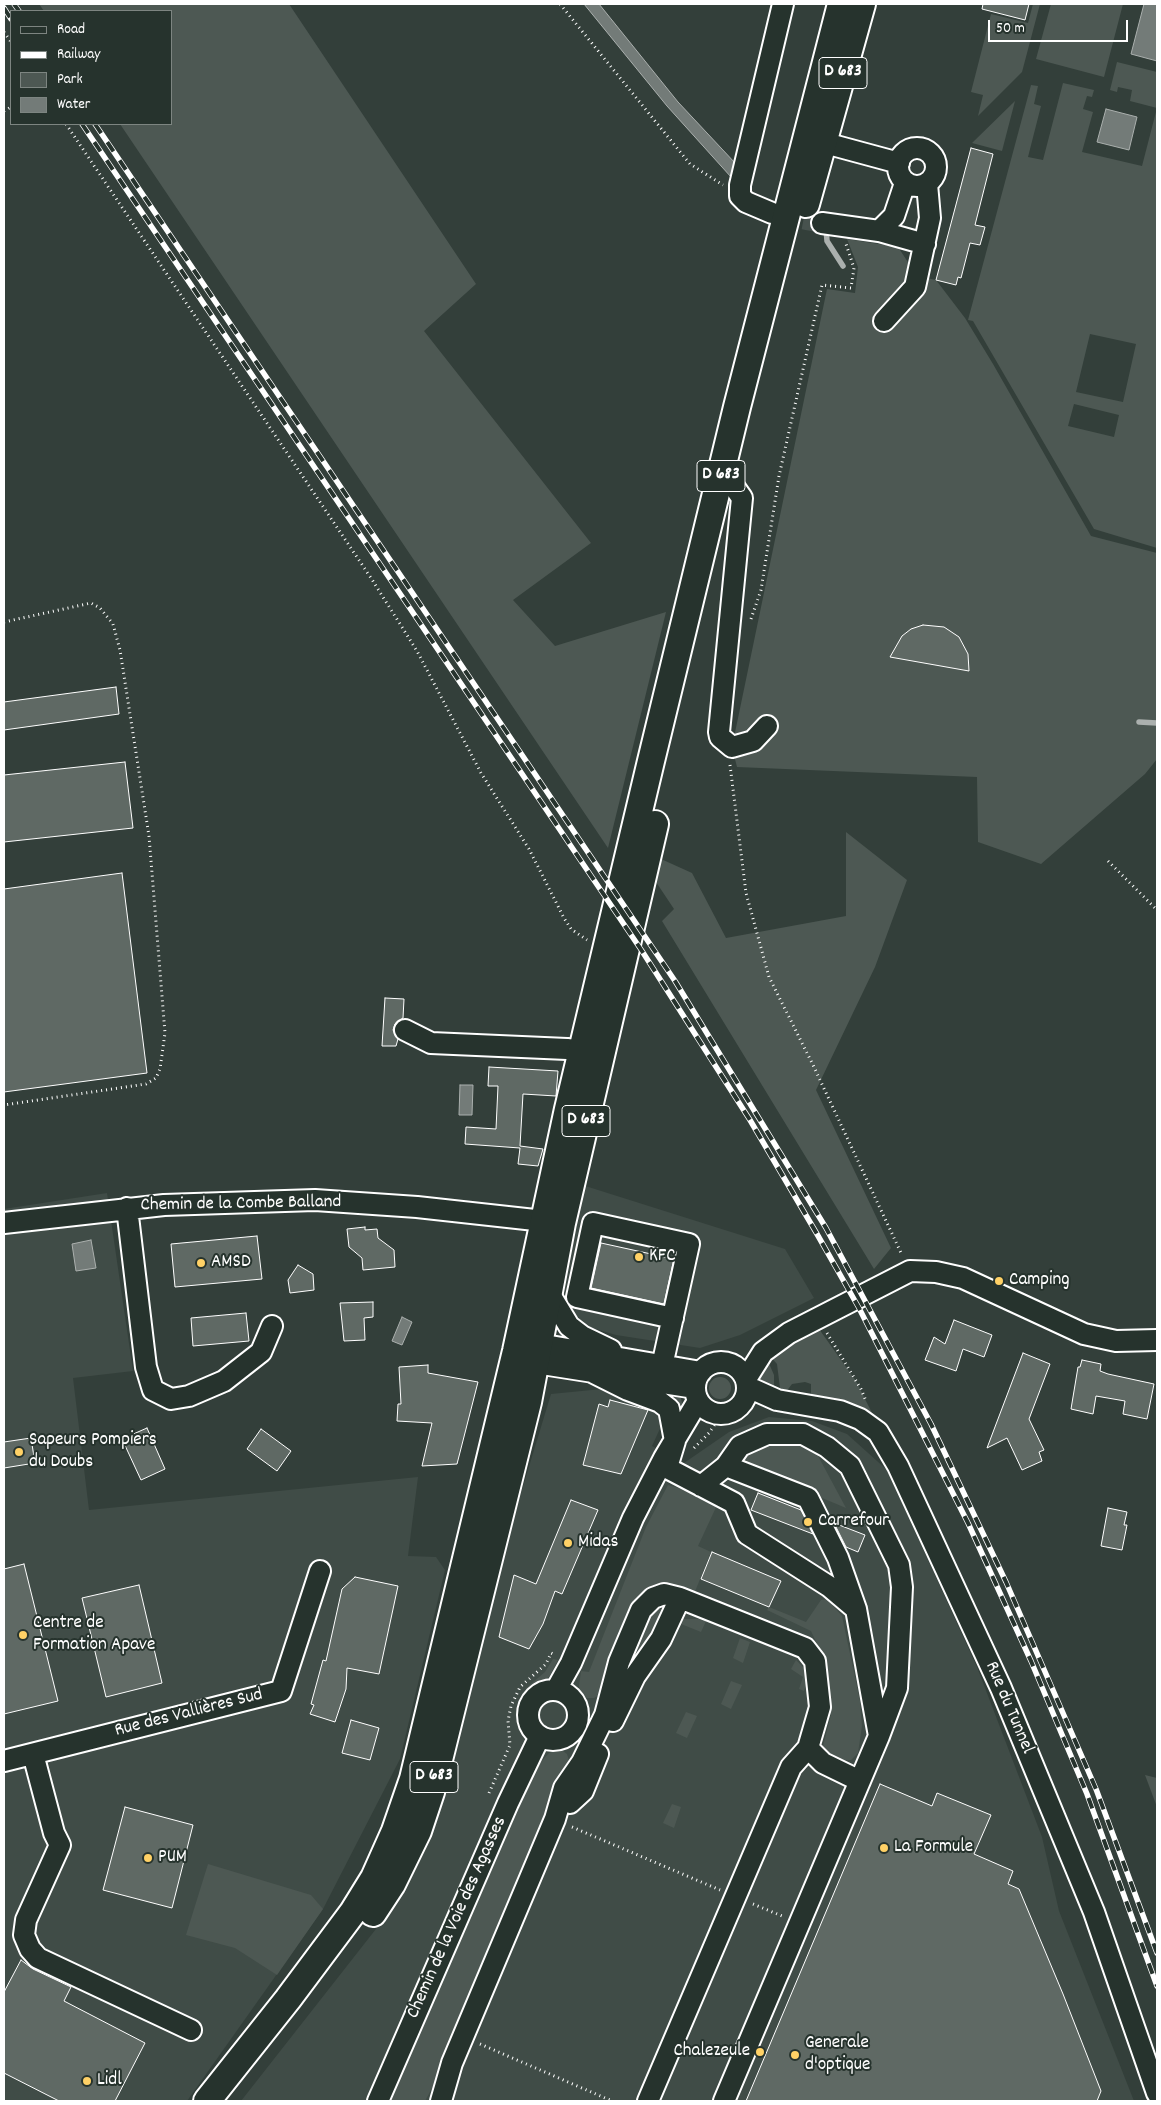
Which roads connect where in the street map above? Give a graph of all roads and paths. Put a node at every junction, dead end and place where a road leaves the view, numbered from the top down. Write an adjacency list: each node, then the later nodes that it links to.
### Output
1 (560, 4): 11 (path)
2 (783, 4): 11 (street)
3 (841, 4): 5 (main road, D 683)
4 (862, 4): 7 (main road, D 683)
5 (835, 29): 7 (main road); 24 (main road, D 683)
6 (67, 125): 24 (path)
7 (824, 143): 8 (street); 17 (main road, D 683)
8 (898, 163): 9 (street); 10 (street)
9 (905, 183): 10 (street); 14 (street)
10 (927, 184): 15 (street)
11 (740, 196): 12 (street)
12 (772, 213)
13 (830, 224): 14 (street); 19 (path)
14 (879, 231): 15 (street)
15 (925, 244): 16 (street)
16 (884, 321)
17 (735, 488): 21 (street); 32 (main road, D 683)
18 (4, 622): 27 (path)
19 (748, 625)
20 (767, 726): 21 (street)
21 (729, 746): 31 (path)
22 (1108, 860): 23 (path)
23 (1157, 910)
24 (607, 946): 26 (main road, D 683)
25 (406, 1030): 26 (street)
26 (582, 1051): 29 (main road, D 683)
27 (4, 1104)
28 (127, 1208): 29 (street, Chemin de la Combe Balland); 30 (street, Chemin de la Combe Balland); 35 (street)
29 (544, 1221): 37 (main road, D 683)
30 (4, 1222)
31 (910, 1271): 34 (street); 36 (street)
32 (549, 1293): 37 (main road, D 683); 38 (street)
33 (673, 1318): 33 (street); 39 (street)
34 (818, 1318): 42 (street); 47 (path)
35 (272, 1326)
36 (1157, 1340)
37 (530, 1353): 38 (street); 40 (street); 45 (main road, D 683); 76 (main road, D 683)
38 (628, 1360): 39 (street)
39 (662, 1366): 43 (street)
40 (565, 1367): 41 (street); 45 (street)
41 (588, 1370): 43 (street); 49 (street)
42 (742, 1377): 43 (street); 44 (street, Rue du Tunnel); 46 (street)
43 (698, 1387): 46 (street); 49 (street)
44 (777, 1400): 46 (street, Rue du Tunnel); 47 (street, Rue du Tunnel)
45 (528, 1402): 77 (main road, D 683)
46 (724, 1412): 48 (path); 49 (street)
47 (878, 1432): 75 (street, Rue du Tunnel)
48 (710, 1433)
49 (676, 1441): 51 (street); 56 (street)
50 (726, 1466): 51 (street); 54 (street); 61 (street)
51 (701, 1486): 54 (street)
52 (320, 1571): 63 (street, Rue des Vallières Sud)
53 (680, 1598): 57 (street); 62 (street); 68 (street)
54 (856, 1609): 61 (street)
55 (560, 1658): 67 (path)
56 (556, 1690): 58 (street); 60 (street)
57 (612, 1690): 58 (street); 65 (street)
58 (577, 1709): 59 (street)
59 (568, 1735): 60 (street); 65 (street)
60 (540, 1736): 78 (street, Chemin de la Voie des Agasses)
61 (879, 1736): 66 (street)
62 (808, 1748): 66 (street); 82 (street)
63 (33, 1754): 64 (street, Rue des Vallières Sud); 73 (street)
64 (4, 1761)
65 (582, 1762): 69 (street)
66 (860, 1781): 83 (street)
67 (488, 1797)
68 (570, 1804)
69 (560, 1821): 70 (path); 74 (street)
70 (724, 1892)
71 (750, 1903): 72 (path)
72 (785, 1918)
73 (191, 2030)
74 (463, 2037): 79 (street); 81 (path)
75 (1157, 2093)
76 (207, 2101)
77 (230, 2101)
78 (378, 2101)
79 (441, 2101): 80 (street)
80 (458, 2101)
81 (612, 2101)
82 (648, 2101)
83 (724, 2101)

